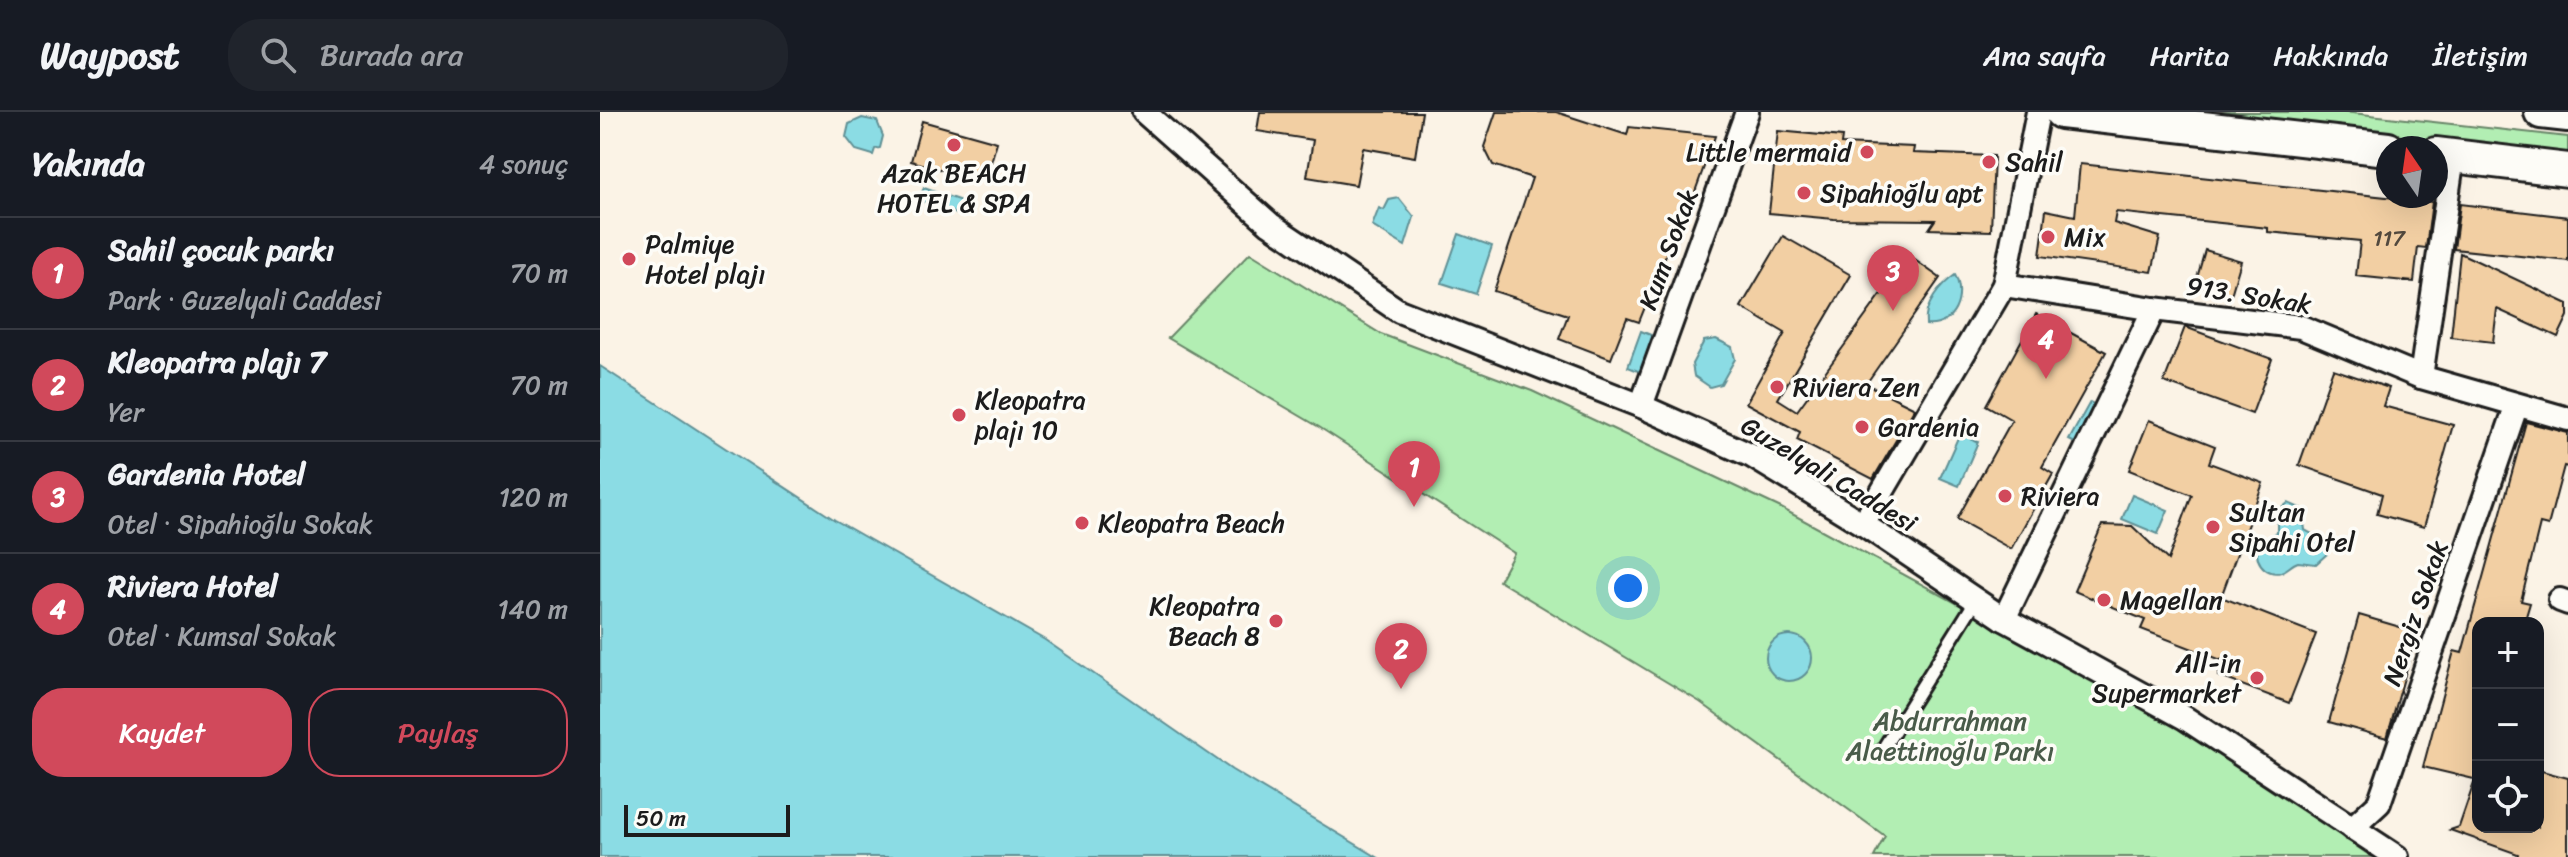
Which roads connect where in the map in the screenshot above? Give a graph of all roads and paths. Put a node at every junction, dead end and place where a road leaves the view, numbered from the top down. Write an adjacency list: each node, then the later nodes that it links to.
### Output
1 (1144, 112): 14 (street, Guzelyali Caddesi)
2 (1747, 112): 14 (street, Kum Sokak)
3 (2038, 112): 11 (street)
4 (2061, 112): 7 (street)
5 (2544, 112): 6 (street)
6 (2568, 115)
7 (2376, 148)
8 (2448, 155): 9 (street)
9 (2568, 170)
10 (2439, 208): 13 (street)
11 (2004, 285): 12 (street, 913. Sokak); 17 (street)
12 (2154, 309): 13 (street, 913. Sokak); 19 (street)
13 (2421, 377): 15 (street, 913. Sokak)
14 (1641, 406): 17 (street, Guzelyali Caddesi)
15 (2516, 407): 16 (street, 913. Sokak); 21 (street, Nergiz Sokak)
16 (2568, 419)
17 (1863, 524): 18 (street, Guzelyali Caddesi)
18 (1976, 600): 19 (street, Guzelyali Caddesi); 20 (lane)
19 (2004, 619): 21 (street, Guzelyali Caddesi)
20 (1881, 752)
21 (2352, 828): 22 (street, Guzelyali Caddesi)
22 (2397, 857)

